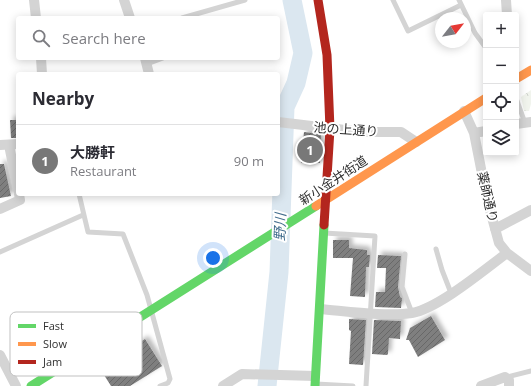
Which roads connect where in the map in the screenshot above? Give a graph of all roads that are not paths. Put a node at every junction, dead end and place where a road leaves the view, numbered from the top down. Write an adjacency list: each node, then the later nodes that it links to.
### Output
1 (34, 0): 9 (street)
2 (124, 0): 10 (street)
3 (245, 0): 11 (lane)
4 (318, 0): 24 (main road)
5 (393, 0): 7 (lane)
6 (506, 0): 8 (street)
7 (460, 3): 12 (lane)
8 (506, 12)
9 (36, 16)
10 (129, 16)
11 (189, 16)
12 (483, 44)
13 (41, 60): 16 (street)
14 (146, 61): 17 (street)
15 (531, 70): 18 (main road)
16 (42, 72)
17 (149, 72)
18 (519, 77)
19 (483, 100): 21 (main road, 新小金井街道)
20 (519, 107): 23 (lane)
21 (464, 111): 26 (street, 薬師通り); 27 (main road, 新小金井街道)
22 (280, 122): 24 (street, 池の上通り)
23 (524, 123)
24 (330, 129): 27 (street, 池の上通り); 32 (main road)
25 (483, 132): 26 (street)
26 (474, 134): 36 (street, 薬師通り)
27 (416, 142): 32 (main road, 新小金井街道)
28 (9, 145): 29 (street)
29 (16, 180)
30 (19, 196): 33 (street)
31 (79, 196): 35 (lane)
32 (326, 201): 37 (main road); 45 (main road, 新小金井街道)
33 (0, 209)
34 (531, 210): 36 (street)
35 (83, 215): 39 (lane); 45 (lane)
36 (495, 229): 40 (street, 薬師通り)
37 (324, 233): 44 (main road); 46 (lane)
38 (436, 250): 43 (lane)
39 (0, 252)
40 (507, 253): 42 (street, 薬師通り); 43 (street)
41 (405, 254): 47 (lane)
42 (531, 271)
43 (451, 293): 47 (street)
44 (320, 308): 46 (street); 55 (main road)
45 (152, 311): 48 (main road, 新小金井街道); 58 (lane)
46 (370, 312): 47 (street); 61 (lane)
47 (412, 313)
48 (142, 317)
49 (1, 358): 51 (street)
50 (531, 371): 54 (lane)
51 (10, 375)
52 (11, 376): 56 (street)
53 (47, 376): 57 (main road, 新小金井街道)
54 (507, 381): 62 (street)
55 (315, 382): 59 (street); 60 (lane)
56 (16, 386)
57 (31, 386)
58 (160, 386)
59 (224, 386)
60 (353, 386)
61 (366, 386)
62 (481, 386)

